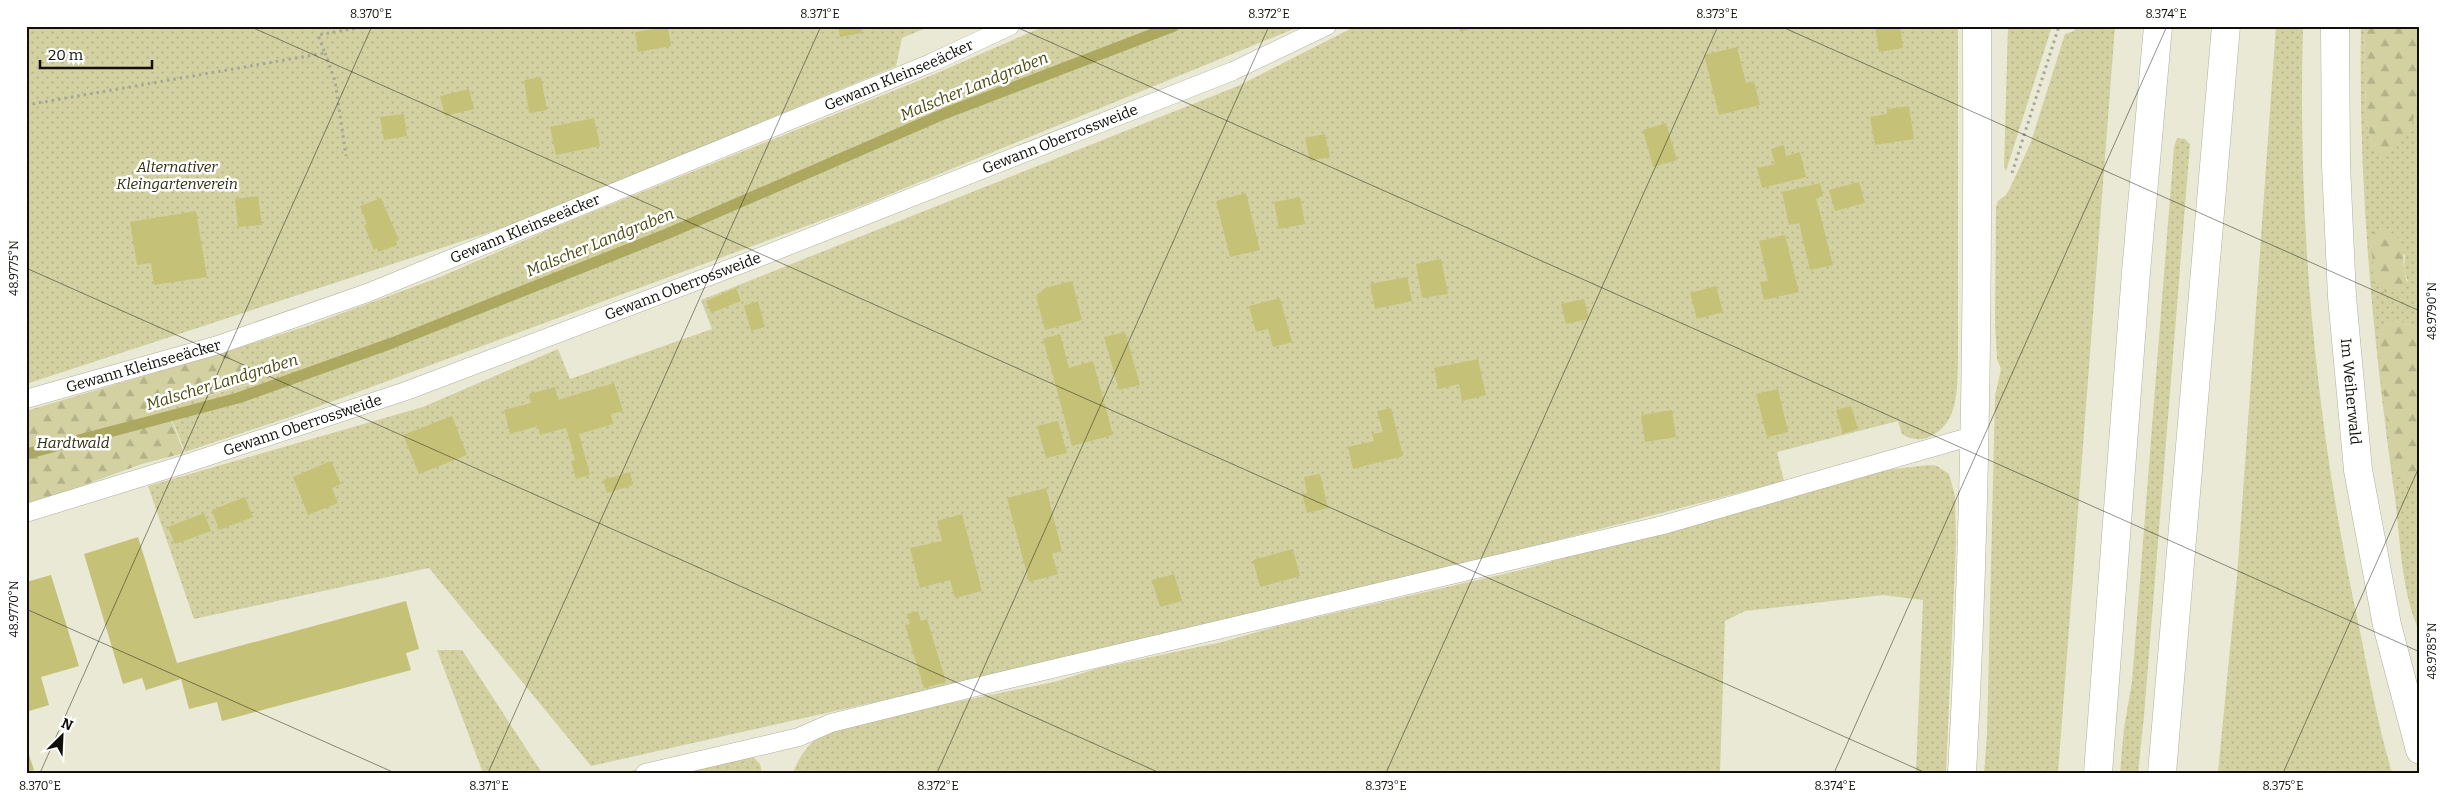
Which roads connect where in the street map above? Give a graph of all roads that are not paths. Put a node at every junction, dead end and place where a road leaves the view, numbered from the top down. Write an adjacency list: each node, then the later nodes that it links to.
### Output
1 (1010, 26): 7 (lane, Gewann Kleinseeäcker)
2 (1327, 26): 9 (lane, Gewann Oberrossweide)
3 (1977, 26): 8 (main road)
4 (2158, 26): 13 (main road)
5 (2226, 26): 14 (main road)
6 (2335, 26): 10 (main road, Im Weiherwald)
7 (26, 399)
8 (1976, 435): 11 (lane); 12 (main road)
9 (26, 513)
10 (2420, 750)
11 (645, 773)
12 (1962, 773)
13 (2098, 773)
14 (2162, 773)

